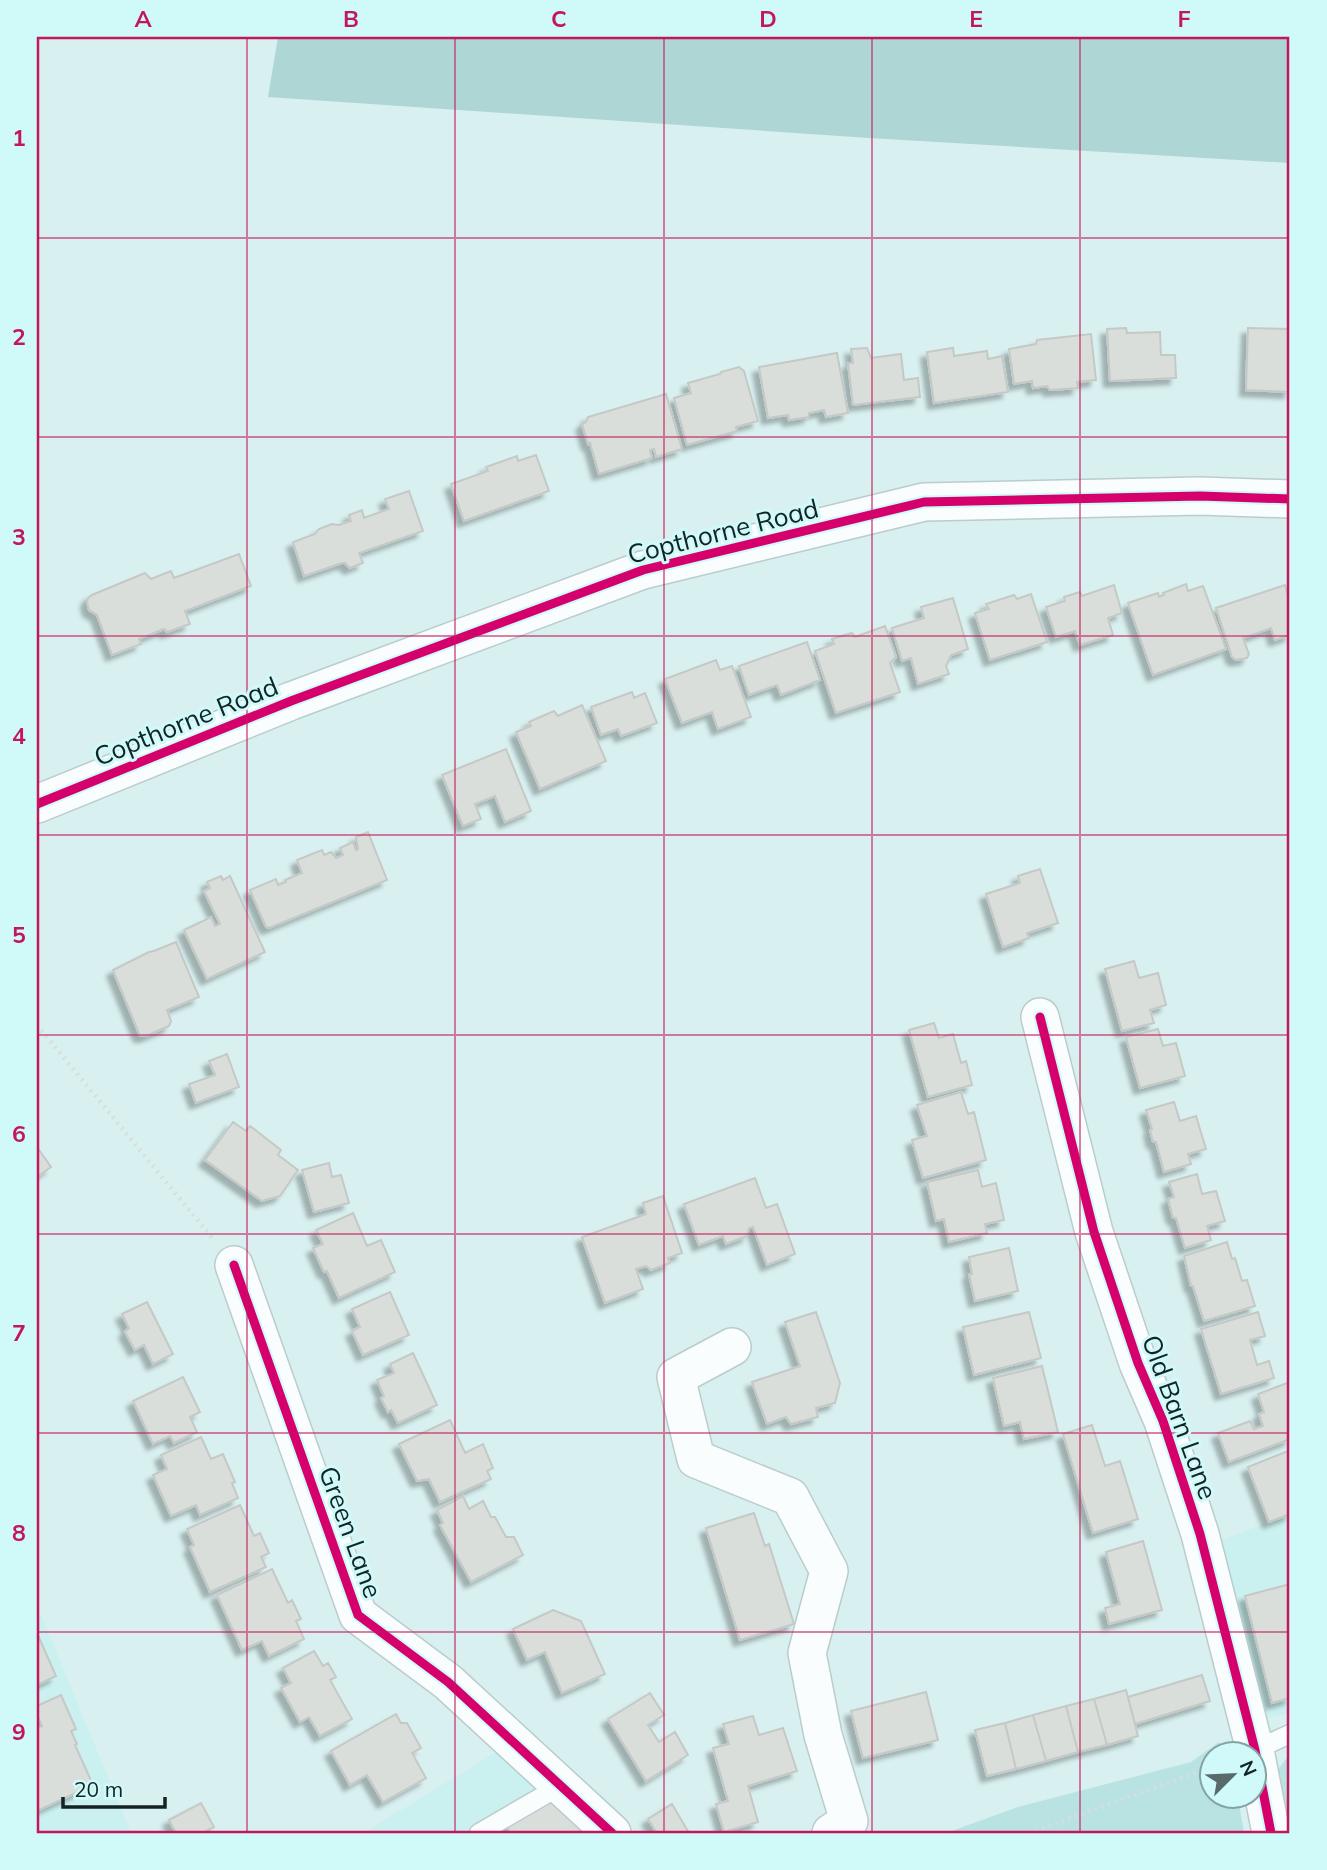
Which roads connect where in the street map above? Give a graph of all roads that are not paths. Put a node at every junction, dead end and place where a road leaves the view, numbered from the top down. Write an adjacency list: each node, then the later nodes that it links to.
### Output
1 (1290, 499): 2 (street, Copthorne Road)
2 (37, 804)
3 (1040, 1017): 7 (street, Old Barn Lane)
4 (234, 1265): 9 (street, Green Lane)
5 (732, 1346): 13 (street)
6 (1290, 1734): 8 (lane)
7 (1252, 1741)
8 (1268, 1745)
9 (562, 1785): 11 (lane); 12 (street, Green Lane)
10 (1266, 1811): 14 (street, Old Barn Lane)
11 (479, 1833)
12 (612, 1833)
13 (831, 1833)
14 (1270, 1833)

